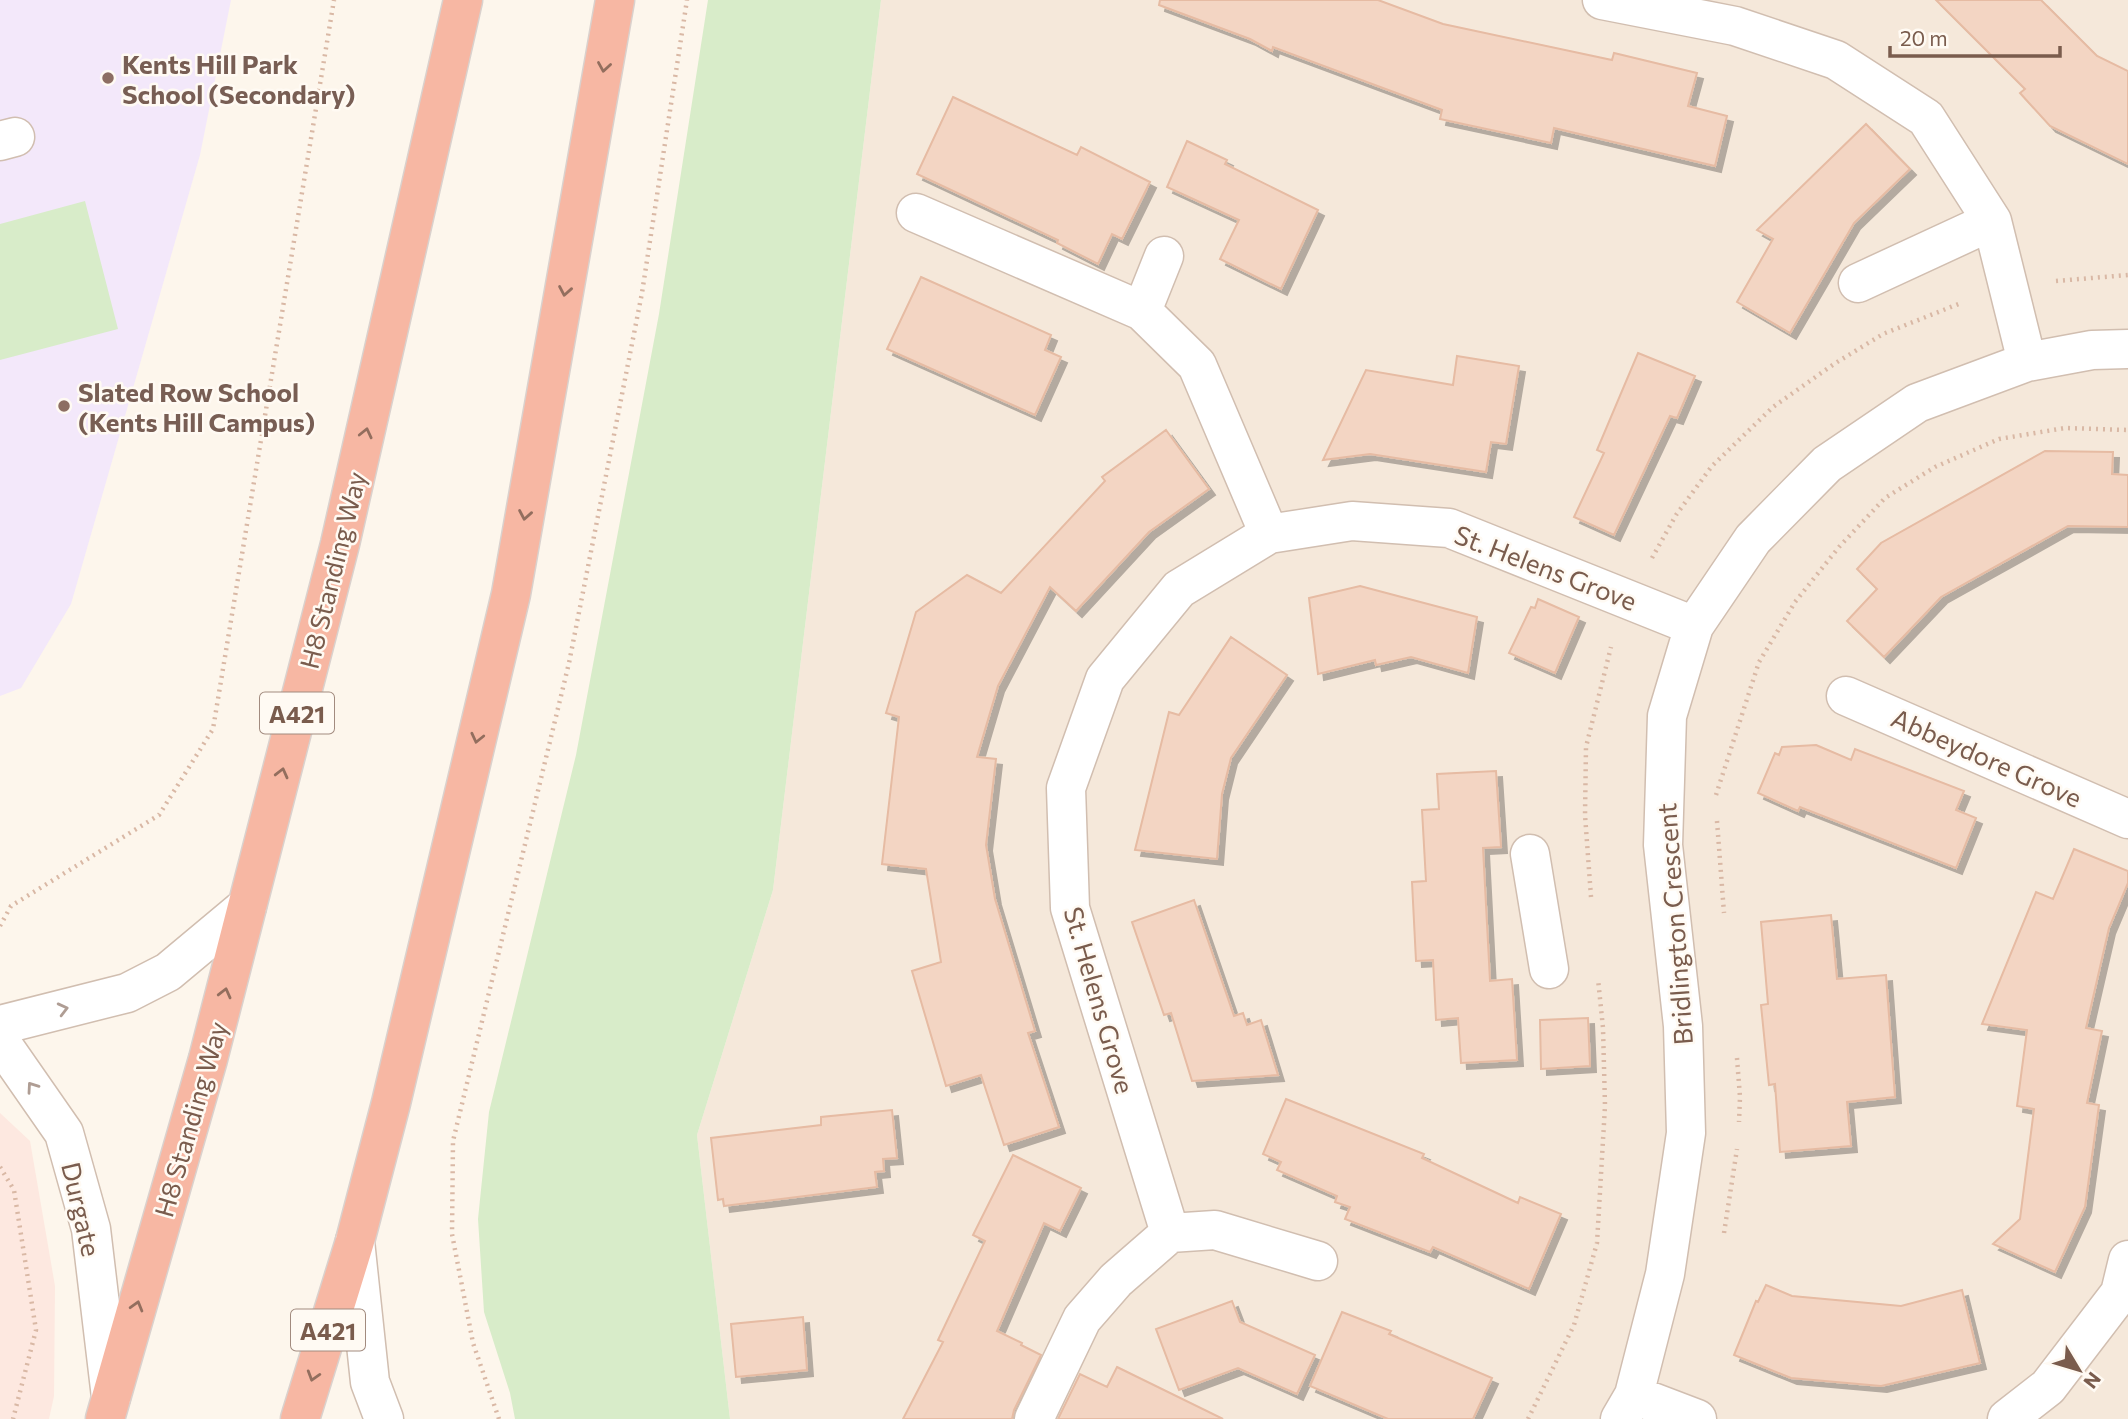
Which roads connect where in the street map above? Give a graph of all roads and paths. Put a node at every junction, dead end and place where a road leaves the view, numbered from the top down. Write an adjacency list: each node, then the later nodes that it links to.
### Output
1 (334, 0): 29 (path)
2 (463, 0): 27 (highway, H8 Standing Way / A421, one-way to 2)
3 (615, 0): 40 (highway, A421, one-way to 40)
4 (687, 0): 48 (path)
5 (1602, 0): 7 (street)
6 (916, 213): 13 (street)
7 (1992, 221): 11 (street); 15 (street)
8 (1164, 256): 13 (street)
9 (2128, 275): 10 (path)
10 (2045, 282)
11 (1858, 283)
12 (1966, 301): 18 (path)
13 (1142, 311): 17 (street)
14 (2128, 349): 15 (street, Bridlington Crescent)
15 (2027, 362): 19 (street, Bridlington Crescent)
16 (2128, 430): 22 (path)
17 (1269, 534): 19 (street, St. Helens Grove); 38 (street, St. Helens Grove)
18 (1651, 560)
19 (1694, 626): 43 (street, Bridlington Crescent)
20 (1615, 636): 26 (path)
21 (1846, 696): 24 (street, Abbeydore Grove)
22 (1715, 799)
23 (1716, 811): 28 (path)
24 (2128, 819)
25 (1530, 854): 30 (street)
26 (1591, 898)
27 (247, 906): 32 (street, one-way to 27); 44 (highway, H8 Standing Way / A421, one-way to 27)
28 (1725, 924)
29 (0, 926)
30 (1549, 969)
31 (1598, 976): 50 (path)
32 (0, 1025)
33 (0, 1041): 44 (street, Durgate, one-way to 33)
34 (1737, 1057): 35 (path)
35 (1739, 1124)
36 (1738, 1137): 39 (path)
37 (0, 1167): 45 (path)
38 (1170, 1233): 42 (street); 49 (street)
39 (1723, 1240)
40 (355, 1241): 46 (highway, A421, one-way to 46); 47 (street)
41 (2128, 1260): 52 (street)
42 (1318, 1261)
43 (1628, 1407): 51 (street)
44 (108, 1408)
45 (13, 1419)
46 (300, 1419)
47 (384, 1419)
48 (499, 1419)
49 (1034, 1419)
50 (1528, 1419)
51 (1697, 1419)
52 (2007, 1419)

